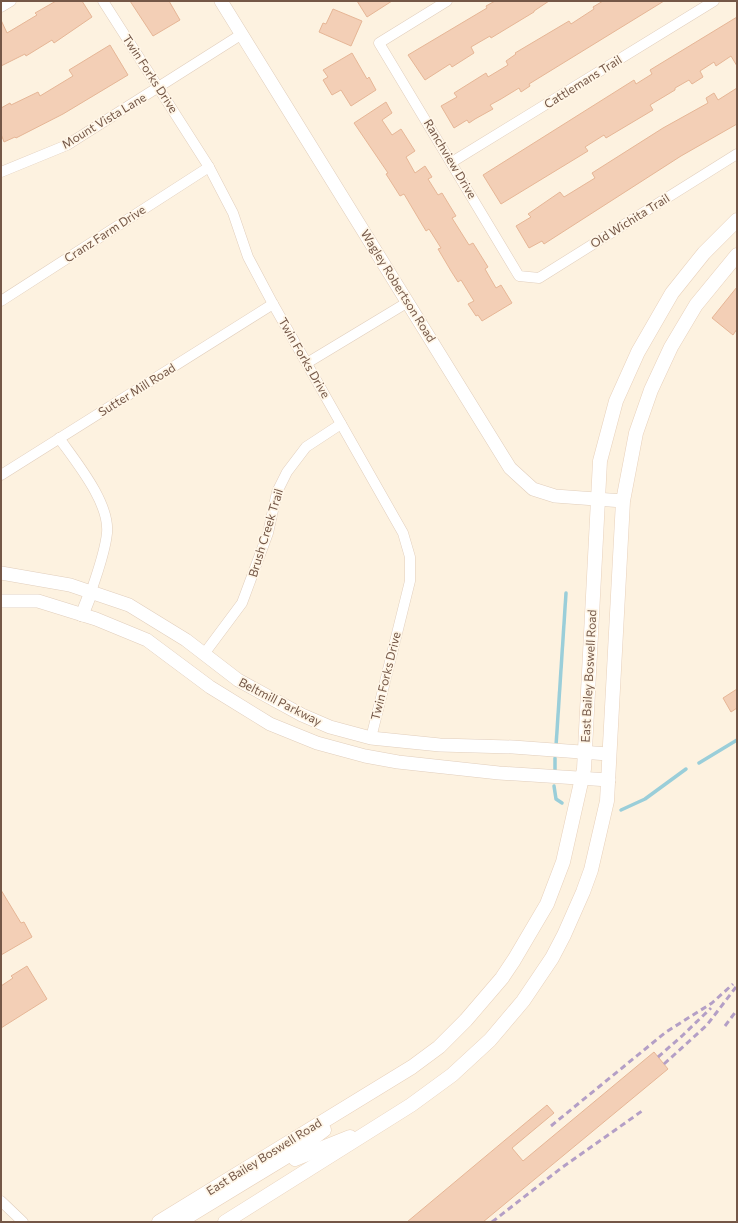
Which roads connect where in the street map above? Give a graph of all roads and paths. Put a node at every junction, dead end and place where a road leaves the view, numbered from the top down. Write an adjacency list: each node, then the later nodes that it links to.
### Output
1 (11, 1): 6 (street)
2 (103, 1): 8 (street, Twin Forks Drive)
3 (220, 1): 7 (street, Wagley Robertson Road)
4 (447, 1): 10 (street, Ranchview Drive)
5 (714, 1): 10 (street, Cattlemans Trail)
6 (1, 7)
7 (242, 34): 8 (street, Mount Vista Lane); 17 (street, Wagley Robertson Road)
8 (159, 88): 11 (street, Twin Forks Drive); 12 (street, Mount Vista Lane)
9 (737, 154): 15 (street, Old Wichita Trail)
10 (452, 162): 15 (street, Ranchview Drive)
11 (209, 167): 16 (street, Cranz Farm Drive); 18 (street, Twin Forks Drive)
12 (1, 172)
13 (737, 220): 23 (main road, East Bailey Boswell Road)
14 (737, 255): 24 (main road, East Bailey Boswell Road)
15 (519, 276)
16 (1, 300)
17 (408, 302): 19 (street); 23 (street, Wagley Robertson Road)
18 (273, 304): 19 (street, Twin Forks Drive); 21 (street, Sutter Mill Road)
19 (307, 363): 20 (street, Twin Forks Drive)
20 (341, 424): 29 (street, Brush Creek Trail); 31 (street, Twin Forks Drive)
21 (60, 438): 22 (street, Sutter Mill Road); 26 (street)
22 (1, 475)
23 (598, 499): 24 (street, Wagley Robertson Road); 32 (main road, East Bailey Boswell Road)
24 (623, 501): 33 (main road, East Bailey Boswell Road)
25 (1, 573): 26 (street, Beltmill Parkway)
26 (91, 592): 28 (street); 29 (street, Beltmill Parkway)
27 (1, 602): 28 (street, Beltmill Parkway)
28 (82, 615): 30 (street, Beltmill Parkway)
29 (204, 654): 30 (street); 31 (street, Beltmill Parkway)
30 (190, 672): 34 (street, Beltmill Parkway)
31 (371, 738): 32 (street, Beltmill Parkway); 34 (street)
32 (586, 753): 33 (street, Beltmill Parkway); 35 (main road, East Bailey Boswell Road)
33 (608, 754): 36 (main road, East Bailey Boswell Road)
34 (365, 756): 35 (street, Beltmill Parkway)
35 (582, 780): 36 (street, Beltmill Parkway); 37 (main road, East Bailey Boswell Road)
36 (609, 780): 38 (main road, East Bailey Boswell Road)
37 (371, 1094): 40 (main road, East Bailey Boswell Road); 42 (main road, East Bailey Boswell Road)
38 (378, 1126): 40 (main road, East Bailey Boswell Road); 45 (main road, East Bailey Boswell Road)
39 (1, 1201): 41 (street)
40 (209, 1208): 43 (main road, East Bailey Boswell Road); 44 (main road, East Bailey Boswell Road)
41 (22, 1222)
42 (159, 1222)
43 (179, 1222)
44 (192, 1222)
45 (225, 1222)

